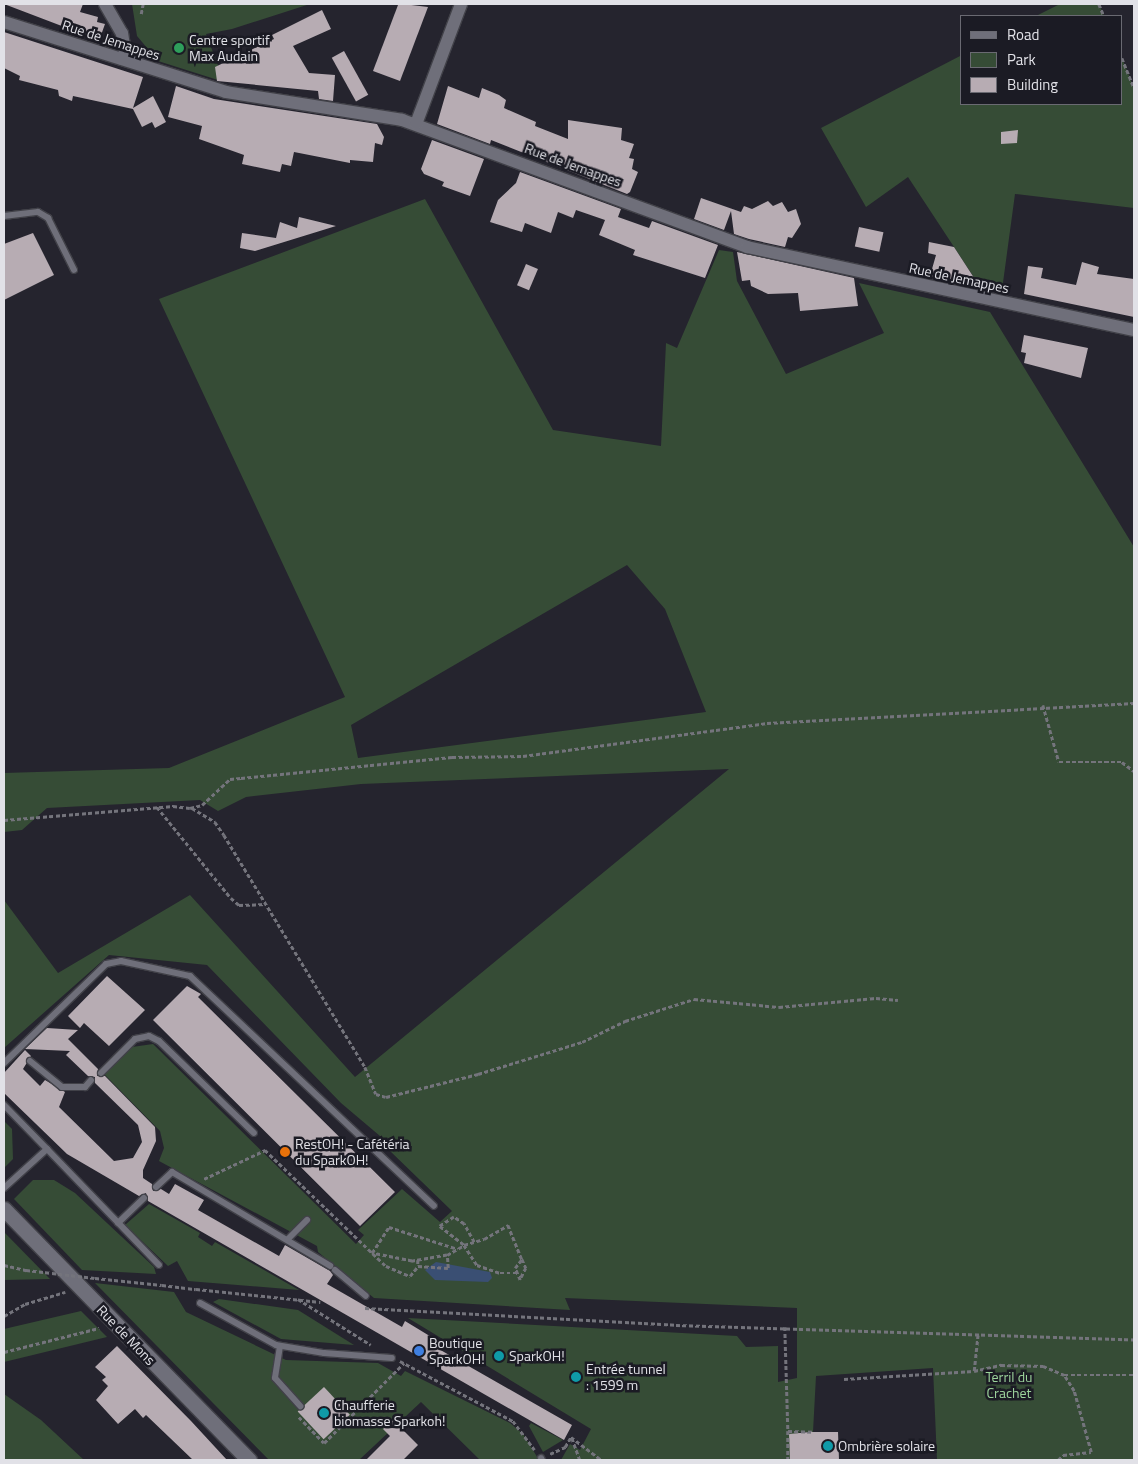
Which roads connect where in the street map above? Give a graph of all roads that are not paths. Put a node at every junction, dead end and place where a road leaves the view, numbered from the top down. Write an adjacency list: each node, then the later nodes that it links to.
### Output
1 (105, 4): 4 (street)
2 (461, 4): 5 (street)
3 (4, 22): 4 (street, Rue de Jemappes)
4 (121, 59): 5 (street, Rue de Jemappes)
5 (416, 124): 8 (street, Rue de Jemappes)
6 (4, 216): 7 (lane)
7 (74, 270)
8 (1134, 330)
9 (30, 1060): 12 (lane)
10 (4, 1063): 19 (lane)
11 (101, 1072): 14 (lane)
12 (91, 1080)
13 (4, 1105): 15 (lane)
14 (254, 1133)
15 (47, 1149): 17 (lane); 22 (lane)
16 (156, 1187): 23 (lane)
17 (4, 1188)
18 (144, 1198): 22 (lane)
19 (434, 1206)
20 (4, 1209): 30 (main road, Rue de Mons)
21 (307, 1220): 23 (lane)
22 (118, 1223): 24 (lane)
23 (288, 1239): 25 (lane)
24 (159, 1265)
25 (366, 1296)
26 (200, 1303): 27 (lane)
27 (280, 1346): 28 (lane); 29 (lane)
28 (392, 1358)
29 (300, 1406)
30 (249, 1460)

